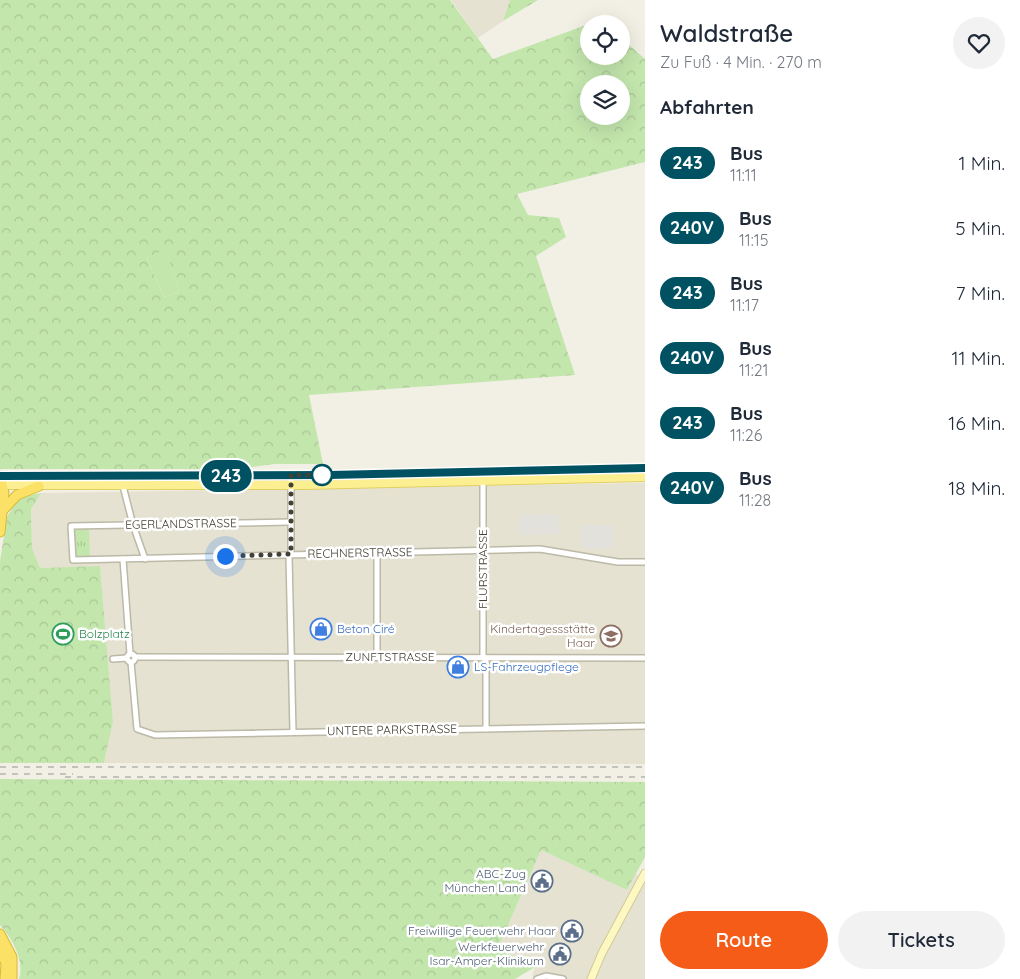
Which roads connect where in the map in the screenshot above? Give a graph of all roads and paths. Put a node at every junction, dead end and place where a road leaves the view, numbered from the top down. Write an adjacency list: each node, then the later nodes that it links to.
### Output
1 (645, 468): 2 (main road)
2 (291, 475): 4 (main road); 6 (street)
3 (645, 477): 5 (main road)
4 (1, 480): 7 (main road); 9 (highway)
5 (483, 481): 6 (main road); 13 (street, FLURSTRASSE)
6 (291, 484): 8 (main road); 10 (street)
7 (39, 486): 8 (main road); 9 (highway)
8 (123, 486): 11 (street)
9 (3, 512): 12 (highway)
10 (291, 522): 11 (street, EGERLANDSTRASSE); 15 (street)
11 (133, 525): 16 (street); 18 (street, EGERLANDSTRASSE)
12 (0, 532)
13 (483, 551): 14 (street, RECHNERSTRASSE); 19 (street, RECHNERSTRASSE); 23 (street, FLURSTRASSE)
14 (377, 553): 15 (street, RECHNERSTRASSE); 21 (street)
15 (291, 554): 16 (street, RECHNERSTRASSE); 20 (street)
16 (145, 559): 17 (street, RECHNERSTRASSE)
17 (122, 560): 18 (street, RECHNERSTRASSE); 22 (street)
18 (74, 561)
19 (645, 562)
20 (291, 657): 21 (street, ZUNFTSTRASSE); 22 (street, ZUNFTSTRASSE); 28 (street)
21 (377, 657): 23 (street, ZUNFTSTRASSE)
22 (131, 658): 25 (street, ZUNFTSTRASSE); 28 (street, UNTERE PARKSTRASSE)
23 (485, 658): 24 (street, ZUNFTSTRASSE); 27 (street, FLURSTRASSE)
24 (645, 658)
25 (113, 659)
26 (645, 726): 27 (street, UNTERE PARKSTRASSE)
27 (486, 729): 28 (street, UNTERE PARKSTRASSE)
28 (293, 732)
29 (645, 873): 36 (main road)
30 (0, 934): 33 (highway)
31 (0, 948): 32 (highway)
32 (5, 979)
33 (12, 979)
34 (537, 979): 35 (street)
35 (563, 979)
36 (591, 979)

